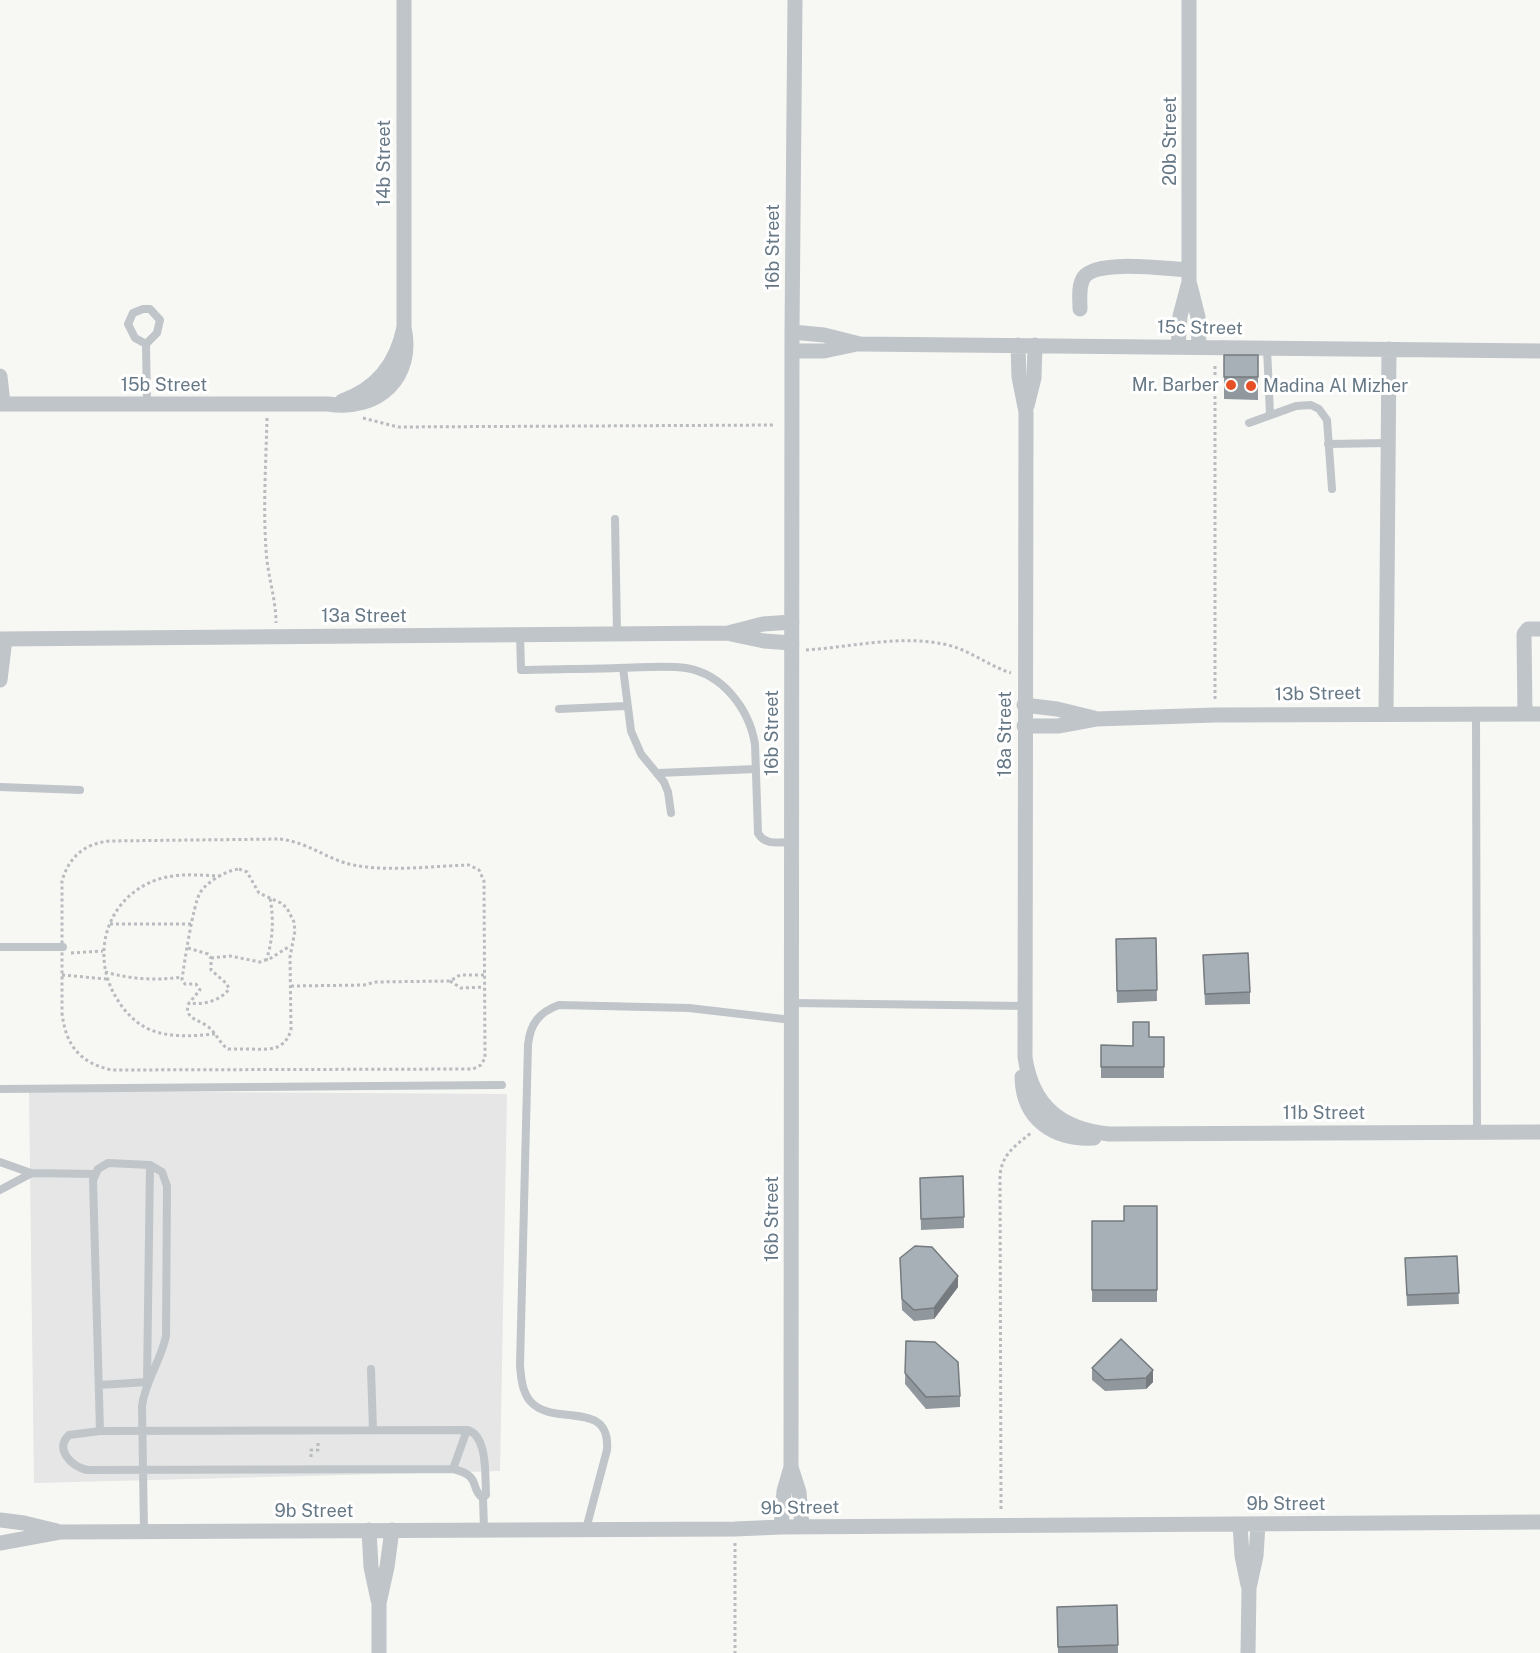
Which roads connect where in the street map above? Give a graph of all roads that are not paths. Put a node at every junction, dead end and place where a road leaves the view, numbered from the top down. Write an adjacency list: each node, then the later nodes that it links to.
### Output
1 (404, 0): 18 (street, 14b Street)
2 (795, 0): 6 (street, 16b Street)
3 (1189, 0): 4 (street, 20b Street)
4 (1189, 276): 5 (street); 11 (street, 20b Street); 12 (street, 20b Street)
5 (1080, 309)
6 (792, 332): 8 (street, 15c Street); 15 (street, 16b Street)
7 (146, 344): 7 (lane); 20 (lane)
8 (860, 344): 9 (street, 15c Street); 15 (street, 15c Street)
9 (1018, 345): 10 (street, 15c Street); 21 (street, 18a Street)
10 (1035, 345): 11 (street, 15c Street); 21 (street, 18a Street)
11 (1178, 347): 12 (street, 15c Street)
12 (1199, 347): 13 (street, 15c Street)
13 (1267, 348): 14 (street, 15c Street); 22 (lane)
14 (1389, 349): 16 (street, 15c Street); 24 (street)
15 (792, 351): 28 (street, 16b Street)
16 (1540, 351)
17 (0, 376): 19 (street)
18 (385, 383): 20 (street, 15b Street)
19 (2, 404): 20 (street, 15b Street)
20 (147, 404)
21 (1026, 412): 37 (street, 18a Street)
22 (1270, 415): 23 (lane); 25 (lane)
23 (1249, 423)
24 (1388, 443): 25 (lane); 40 (street)
25 (1328, 444): 26 (lane)
26 (1332, 489)
27 (615, 519): 30 (lane)
28 (792, 622): 31 (street, 13a Street); 34 (street, 16b Street)
29 (1540, 629): 42 (street)
30 (617, 633): 31 (street, 13a Street); 32 (street, 13a Street)
31 (728, 633): 34 (street, 13a Street)
32 (520, 634): 33 (street, 13a Street); 35 (lane)
33 (3, 639): 36 (street)
34 (792, 647): 50 (street, 16b Street)
35 (623, 668): 38 (lane); 45 (lane)
36 (0, 680)
37 (1024, 705): 43 (street, 13b Street); 44 (street, 18a Street)
38 (626, 706): 39 (lane); 46 (lane)
39 (559, 709)
40 (1386, 713): 41 (street, 13b Street); 43 (street, 13b Street)
41 (1476, 714): 42 (street, 13b Street); 59 (lane)
42 (1532, 714)
43 (1096, 719): 44 (street, 13b Street)
44 (1024, 726): 54 (street, 18a Street)
45 (756, 769): 46 (lane); 50 (lane)
46 (658, 773): 49 (lane)
47 (0, 788): 48 (lane)
48 (80, 790)
49 (671, 813)
50 (792, 842): 53 (street, 16b Street)
51 (0, 947): 52 (lane)
52 (63, 950)
53 (792, 1003): 54 (lane); 55 (street, 16b Street)
54 (1025, 1006): 58 (street, 18a Street)
55 (792, 1020): 73 (street, 16b Street); 84 (lane)
56 (502, 1084): 57 (lane)
57 (0, 1089)
58 (1047, 1119): 59 (street, 11b Street)
59 (1477, 1132): 60 (street, 11b Street)
60 (1540, 1132)
61 (0, 1162): 63 (lane)
62 (150, 1165): 64 (lane); 67 (lane); 67 (lane)
63 (31, 1173): 64 (lane); 65 (lane)
64 (95, 1174): 68 (lane)
65 (0, 1190)
66 (371, 1369): 69 (lane)
67 (147, 1382): 68 (lane); 72 (lane)
68 (99, 1385): 71 (lane)
69 (373, 1430): 70 (lane); 72 (lane)
70 (467, 1430): 74 (lane); 76 (lane)
71 (99, 1431): 72 (lane); 75 (lane)
72 (142, 1431): 75 (lane)
73 (791, 1467): 81 (street, 16b Street); 82 (street, 16b Street)
74 (453, 1469): 75 (lane); 76 (lane)
75 (143, 1471): 88 (lane)
76 (483, 1498): 83 (lane)
77 (0, 1520): 87 (street, 9b Street)
78 (1540, 1522): 80 (street, 9b Street)
79 (1240, 1524): 80 (street, 9b Street); 82 (street, 9b Street); 90 (street)
80 (1258, 1524): 90 (street)
81 (782, 1527): 82 (street, 9b Street); 84 (street, 9b Street)
82 (801, 1527)
83 (484, 1529): 84 (street, 9b Street); 86 (street, 9b Street)
84 (586, 1529)
85 (369, 1530): 86 (street, 9b Street); 88 (street, 9b Street); 91 (street)
86 (392, 1530): 91 (street)
87 (60, 1532): 88 (street, 9b Street); 89 (street, 9b Street)
88 (144, 1532)
89 (0, 1543)
90 (1249, 1588): 93 (street)
91 (379, 1603): 92 (street)
92 (379, 1653)
93 (1248, 1653)

